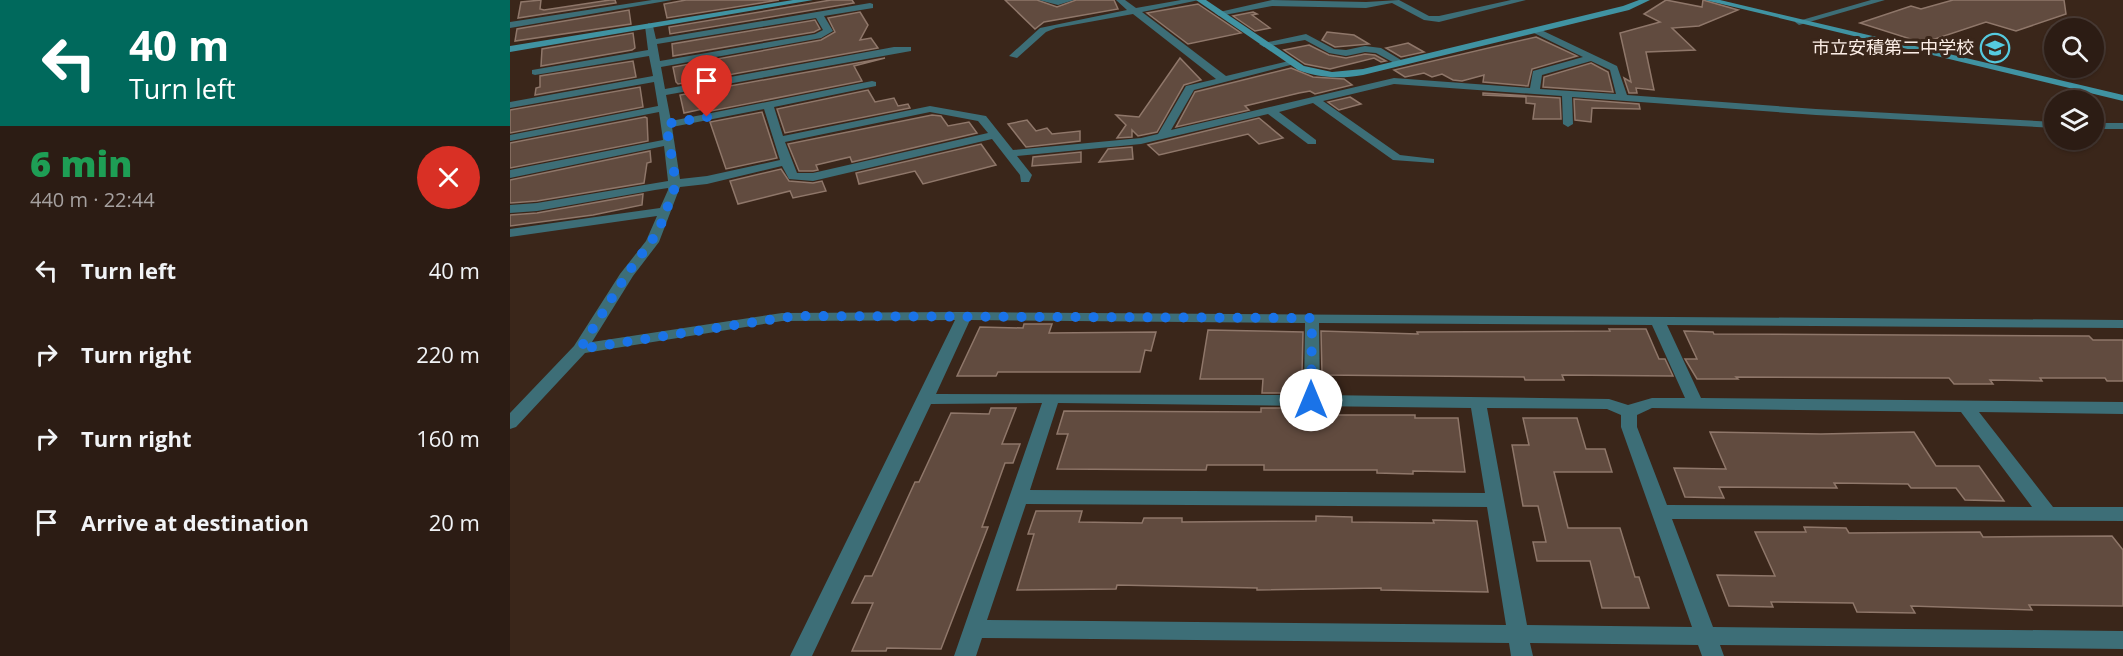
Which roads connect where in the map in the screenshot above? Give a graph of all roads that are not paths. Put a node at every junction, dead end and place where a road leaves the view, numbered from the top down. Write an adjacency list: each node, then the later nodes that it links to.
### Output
1 (668, 0): 20 (street)
2 (809, 0): 13 (street)
3 (1043, 0): 4 (street)
4 (1070, 0)
5 (1120, 0): 16 (street)
6 (1195, 0): 16 (street)
7 (1200, 0): 17 (street)
8 (1394, 0): 9 (street); 14 (street)
9 (1522, 0)
10 (1646, 0): 22 (street)
11 (1708, 0): 19 (street)
12 (1881, 0): 19 (street)
13 (769, 3): 21 (street)
14 (1254, 3): 17 (street)
15 (870, 6): 18 (street)
16 (1136, 11): 27 (street); 34 (street)
17 (1219, 13): 23 (street)
18 (818, 14): 24 (street); 31 (street)
19 (1799, 22): 40 (street)
20 (510, 25)
21 (649, 26): 24 (street); 25 (street)
22 (1537, 31): 28 (street); 30 (street)
23 (1264, 44): 29 (street); 30 (street)
24 (654, 47): 31 (street); 32 (street)
25 (510, 49)
26 (908, 49): 37 (street)
27 (1014, 56)
28 (1594, 57): 36 (street); 39 (street)
29 (1293, 63): 30 (street); 34 (street)
30 (1401, 63)
31 (656, 65): 33 (street)
32 (535, 72)
33 (658, 78): 37 (street); 42 (street)
34 (1223, 79): 52 (street)
35 (872, 84): 43 (street)
36 (1535, 91): 38 (street); 41 (street)
37 (661, 93): 44 (street)
38 (1568, 93): 39 (street); 47 (street)
39 (1622, 97): 48 (street)
40 (2123, 98)
41 (1314, 99): 45 (street); 58 (street)
42 (510, 105)
43 (768, 105): 46 (street); 54 (street)
44 (663, 108): 46 (street); 53 (street)
45 (1270, 110): 52 (street); 56 (street)
46 (666, 124): 55 (street)
47 (1568, 124)
48 (2044, 124)
49 (2104, 126): 50 (street)
50 (2123, 126)
51 (994, 135): 54 (street); 57 (street); 59 (street)
52 (1162, 137): 57 (street)
53 (510, 138)
54 (780, 140): 59 (street)
55 (668, 142): 60 (street); 62 (street)
56 (1312, 142)
57 (1009, 154): 61 (street)
58 (1430, 161)
59 (786, 162): 62 (street)
60 (510, 174)
61 (1025, 179)
62 (674, 184): 63 (street); 64 (street)
63 (510, 209)
64 (664, 211): 65 (street); 70 (street)
65 (510, 233)
66 (961, 316): 67 (street); 70 (street); 72 (street)
67 (1312, 318): 68 (street); 73 (street)
68 (1658, 321): 69 (street); 75 (street)
69 (2123, 324)
70 (580, 349): 79 (street)
71 (1052, 398): 72 (street); 73 (street); 80 (street)
72 (926, 399): 89 (street)
73 (1311, 400): 74 (street)
74 (1478, 402): 78 (street); 81 (street)
75 (1696, 405): 76 (street); 78 (street)
76 (1966, 407): 77 (street); 83 (street)
77 (2123, 408)
78 (1629, 412): 82 (street)
79 (510, 423)
80 (1019, 497): 81 (street); 85 (street)
81 (1494, 500): 86 (street)
82 (1660, 512): 83 (street); 88 (street)
83 (2048, 514): 84 (street)
84 (2123, 514)
85 (974, 629): 86 (street); 90 (street)
86 (1518, 635): 88 (street); 91 (street)
87 (2123, 640): 88 (street)
88 (1709, 646)
89 (801, 656)
90 (965, 656)
91 (1522, 656)

